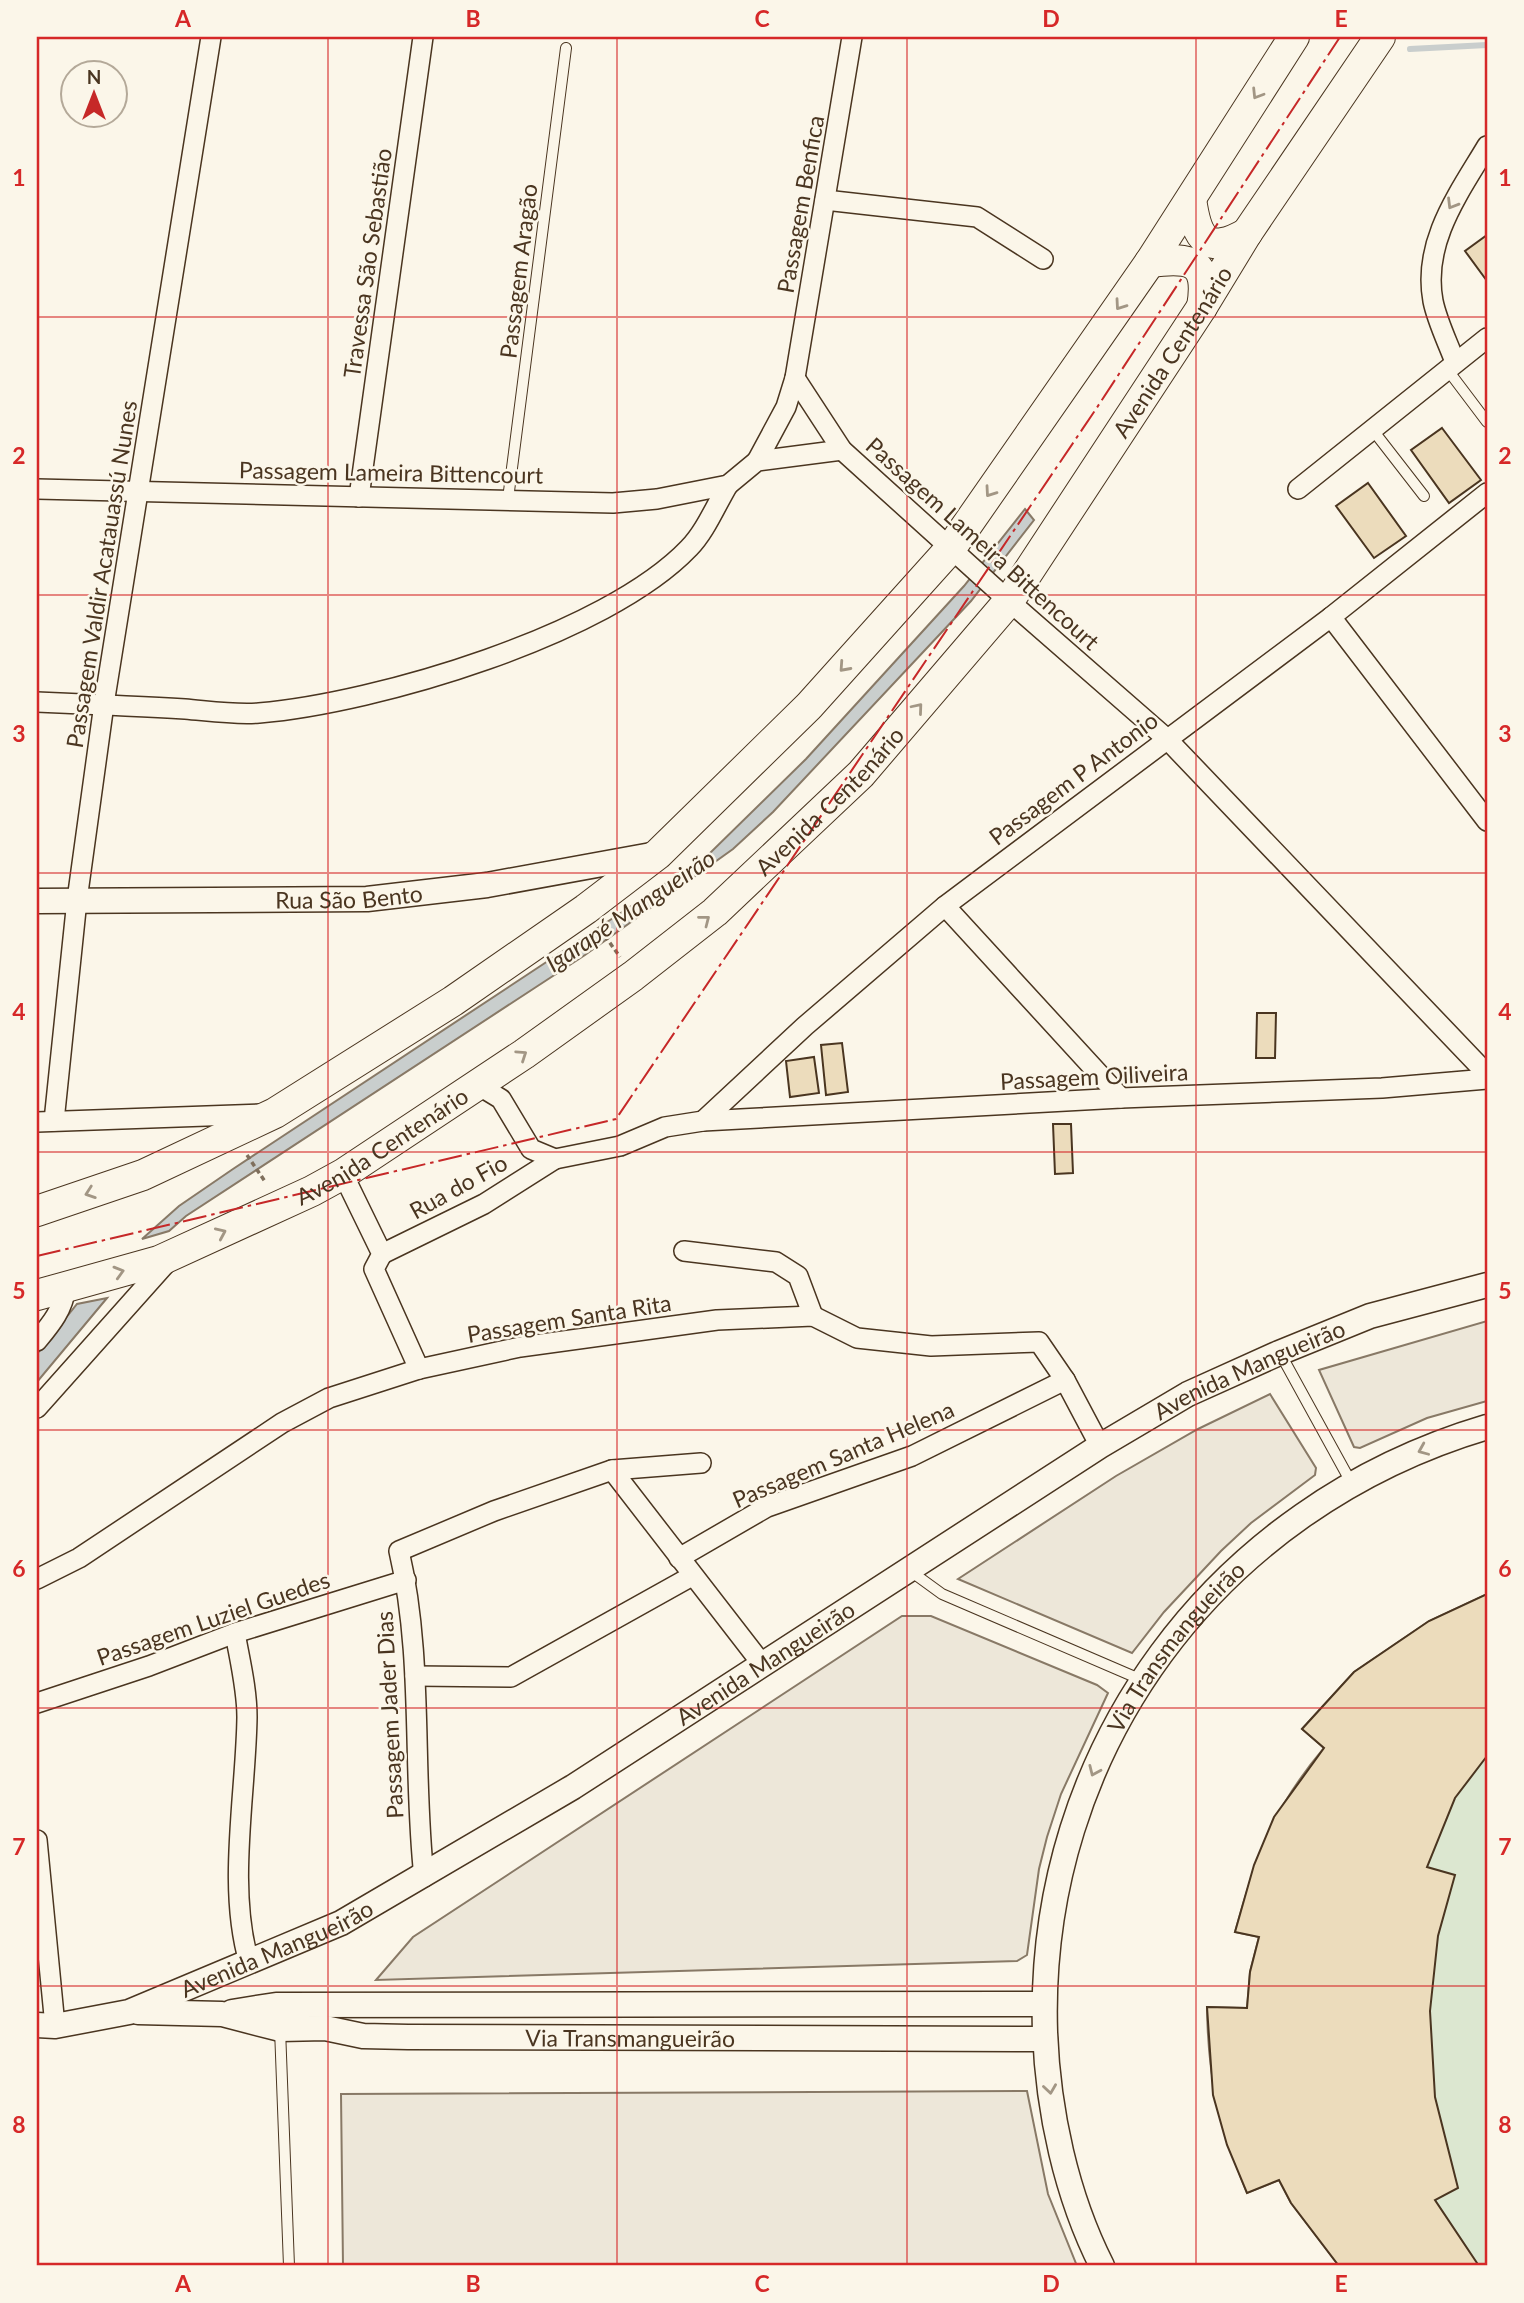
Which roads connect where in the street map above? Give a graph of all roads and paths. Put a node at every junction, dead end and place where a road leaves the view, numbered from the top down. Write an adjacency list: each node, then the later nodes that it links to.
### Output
1 (211, 37): 26 (street, Passagem Valdir Acatauassú Nunes)
2 (423, 37): 29 (street, Travessa São Sebastião)
3 (852, 37): 11 (street, Passagem Benfica)
4 (1294, 37): 10 (main road, one-way to 10)
5 (1373, 37): 8 (main road)
6 (1380, 37): 8 (main road, Avenida Centenário)
7 (566, 48): 30 (lane, Passagem Aragão)
8 (1349, 81): 12 (main road, Avenida Centenário)
9 (1487, 145): 17 (street, one-way to 17)
10 (1191, 199): 12 (main road); 14 (main road)
11 (825, 200): 13 (street); 18 (street, Passagem Benfica)
12 (1247, 233): 15 (main road, Avenida Centenário)
13 (1043, 259)
14 (1150, 262): 15 (main road); 31 (main road, one-way to 31)
15 (1202, 307): 32 (main road, Avenida Centenário)
16 (1487, 338): 17 (street)
17 (1450, 365): 19 (lane); 20 (street)
18 (795, 379): 21 (street); 22 (street, Passagem Benfica)
19 (1487, 422)
20 (1372, 429): 25 (street); 28 (lane)
21 (842, 450): 22 (street, Passagem Lameira Bittencourt); 31 (street, Passagem Lameira Bittencourt)
22 (757, 461): 23 (street, Passagem Lameira Bittencourt)
23 (727, 485): 30 (street, Passagem Lameira Bittencourt); 35 (street)
24 (37, 489): 26 (street, Passagem Lameira Bittencourt)
25 (1298, 489)
26 (139, 491): 29 (street, Passagem Lameira Bittencourt); 35 (street, Passagem Valdir Acatauassú Nunes)
27 (1487, 493): 33 (street, Passagem P Antonio)
28 (1424, 496)
29 (359, 497): 30 (street, Passagem Lameira Bittencourt)
30 (508, 499)
31 (956, 553): 32 (street, Passagem Lameira Bittencourt); 38 (main road, one-way to 38)
32 (1004, 598): 36 (street, Passagem Lameira Bittencourt); 45 (main road, Avenida Centenário, one-way to 32)
33 (1331, 617): 36 (street, Passagem P Antonio); 37 (street)
34 (37, 702): 35 (street)
35 (104, 705): 39 (street, Passagem Valdir Acatauassú Nunes)
36 (1166, 738): 41 (street, Passagem P Antonio); 44 (street, Passagem Lameira Bittencourt)
37 (1487, 821)
38 (658, 854): 39 (street, Rua São Bento); 47 (main road)
39 (77, 900): 40 (street, Rua São Bento); 48 (street, Passagem Valdir Acatauassú Nunes)
40 (37, 901)
41 (945, 906): 46 (street); 49 (street, Passagem P Antonio)
42 (594, 921): 43 (path)
43 (622, 960)
44 (1487, 1076): 46 (street, Passagem Oiliveira)
45 (478, 1085): 51 (street); 52 (main road, Avenida Centenário)
46 (1121, 1098): 49 (street, Passagem Oiliveira)
47 (275, 1113): 48 (street); 54 (main road, one-way to 54)
48 (46, 1121)
49 (703, 1121): 51 (street, Passagem Oiliveira)
50 (244, 1150): 53 (path)
51 (555, 1158): 57 (street, Rua do Fio)
52 (343, 1174): 56 (main road, Avenida Centenário, one-way to 52); 57 (street)
53 (266, 1184)
54 (37, 1211)
55 (684, 1251): 61 (street)
56 (174, 1254): 59 (main road, Avenida Centenário, one-way to 56); 66 (street)
57 (382, 1254): 64 (street)
58 (1487, 1285): 63 (street, Avenida Mangueirão)
59 (66, 1287): 60 (main road, Avenida Centenário); 62 (street)
60 (37, 1295)
61 (813, 1316): 64 (street, Passagem Santa Rita); 65 (street, Passagem Santa Rita)
62 (37, 1341)
63 (1279, 1353): 68 (street, Avenida Mangueirão); 71 (lane)
64 (419, 1369): 75 (street, Passagem Santa Rita)
65 (1065, 1381): 68 (street, Passagem Santa Rita); 72 (street, Passagem Santa Helena)
66 (37, 1408)
67 (1487, 1427): 71 (street, Via Transmangueirão, one-way to 71)
68 (1101, 1446): 73 (street, Avenida Mangueirão)
69 (701, 1463): 70 (street)
70 (612, 1470): 72 (street); 76 (street, Passagem Jader Dias)
71 (1352, 1484): 80 (street, Via Transmangueirão)
72 (679, 1558): 74 (street)
73 (908, 1570): 78 (street, Avenida Mangueirão); 80 (lane)
74 (692, 1576): 78 (street); 79 (street)
75 (37, 1579)
76 (405, 1580): 77 (street, Passagem Luziel Guedes); 79 (street, Passagem Jader Dias)
77 (235, 1633): 81 (street, Passagem Luziel Guedes); 85 (street)
78 (762, 1664): 83 (street, Avenida Mangueirão)
79 (415, 1676): 83 (street, Passagem Jader Dias)
80 (1142, 1680): 86 (street, Via Transmangueirão, one-way to 86)
81 (37, 1703)
82 (37, 1840): 84 (street)
83 (424, 1877): 85 (street, Avenida Mangueirão)
84 (40, 1908): 89 (street)
85 (249, 1962): 87 (street, Avenida Mangueirão)
86 (1044, 2004): 88 (street, Via Transmangueirão); 91 (street, Via Transmangueirão)
87 (129, 2012): 88 (street, Via Transmangueirão); 89 (street, Avenida Mangueirão)
88 (218, 2014): 90 (street, Via Transmangueirão)
89 (46, 2025)
90 (281, 2029): 91 (street, Via Transmangueirão); 92 (lane)
91 (1045, 2039): 93 (street, Via Transmangueirão, one-way to 93)
92 (289, 2266)
93 (1102, 2266)

